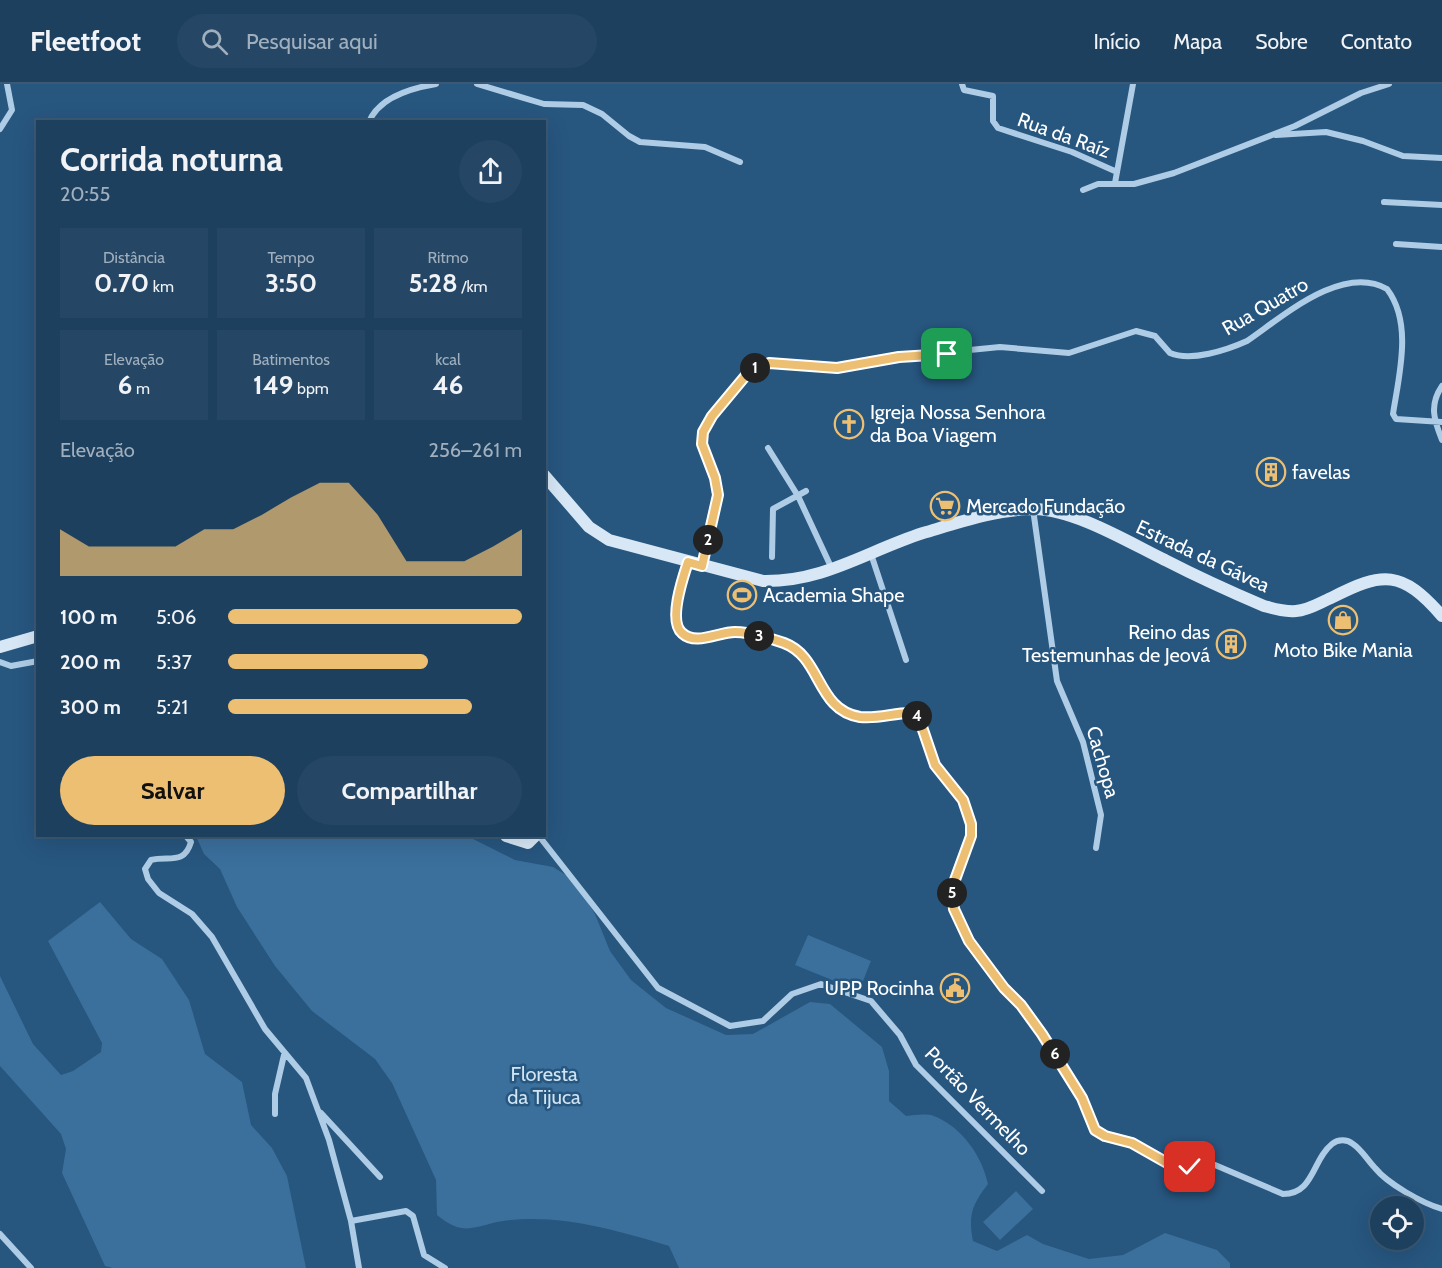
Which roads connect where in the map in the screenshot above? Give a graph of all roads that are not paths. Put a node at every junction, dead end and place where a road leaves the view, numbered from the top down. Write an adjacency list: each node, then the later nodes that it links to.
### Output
1 (8, 84): 8 (street)
2 (436, 84): 7 (street)
3 (477, 84): 11 (street)
4 (962, 84): 12 (street, Rua da Raíz)
5 (1133, 84): 12 (street)
6 (1389, 84): 9 (street)
7 (370, 120)
8 (0, 129)
9 (1266, 136): 10 (street); 13 (street)
10 (1442, 158)
11 (740, 162)
12 (1117, 172): 13 (street)
13 (1115, 183): 14 (street)
14 (1083, 190)
15 (1384, 202): 16 (street)
16 (1442, 205)
17 (1396, 244): 18 (street)
18 (1442, 247)
19 (1442, 386): 20 (street)
20 (1434, 421): 21 (street); 22 (street); 31 (street, Rua Quatro)
21 (1442, 422)
22 (1442, 441)
23 (768, 448): 26 (street)
24 (546, 477): 30 (street, Estrada da Gávea)
25 (806, 491): 26 (street)
26 (798, 495): 29 (street); 32 (street)
27 (1033, 509): 28 (street, Estrada da Gávea); 33 (street, Estrada da Gávea); 43 (street, Cachopa)
28 (871, 554): 32 (street, Estrada da Gávea); 36 (street)
29 (772, 557)
30 (688, 562): 31 (street, Estrada da Gávea); 49 (street)
31 (702, 566): 32 (street, Estrada da Gávea)
32 (832, 570)
33 (1442, 616)
34 (36, 637): 35 (street)
35 (0, 647)
36 (906, 660)
37 (36, 661): 38 (street)
38 (0, 662)
39 (187, 837): 44 (street)
40 (509, 837): 41 (street)
41 (534, 837)
42 (540, 837): 48 (street, Portão Vermelho)
43 (1096, 848)
44 (284, 1055): 45 (street); 46 (street)
45 (319, 1112): 47 (street); 50 (street)
46 (276, 1114)
47 (380, 1177)
48 (1042, 1191)
49 (1442, 1209)
50 (351, 1221): 53 (street); 54 (street)
51 (0, 1234): 52 (street)
52 (32, 1268)
53 (359, 1268)
54 (445, 1268)

